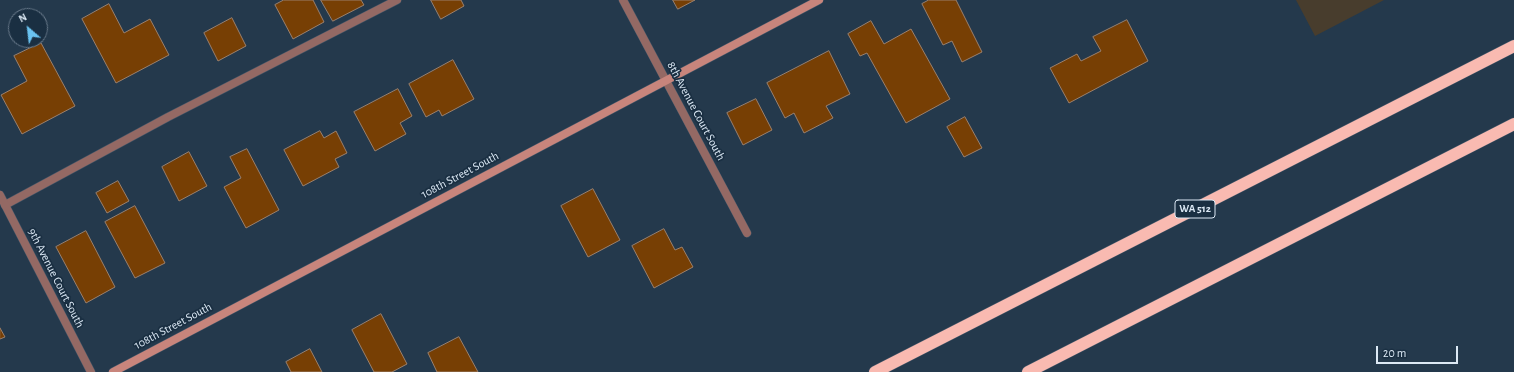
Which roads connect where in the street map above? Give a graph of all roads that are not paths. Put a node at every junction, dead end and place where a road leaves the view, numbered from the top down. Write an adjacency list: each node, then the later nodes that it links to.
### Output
1 (397, 0): 8 (street)
2 (623, 0): 5 (street, 8th Avenue Court South)
3 (819, 0): 5 (street, 108th Street South)
4 (1511, 47): 12 (highway, WA 512)
5 (666, 80): 9 (street, 8th Avenue Court South); 11 (street, 108th Street South)
6 (1514, 124): 13 (highway)
7 (0, 195): 8 (street, 9th Avenue Court South)
8 (5, 205): 10 (street, 9th Avenue Court South)
9 (748, 233)
10 (91, 372)
11 (113, 372)
12 (876, 372)
13 (1028, 372)

